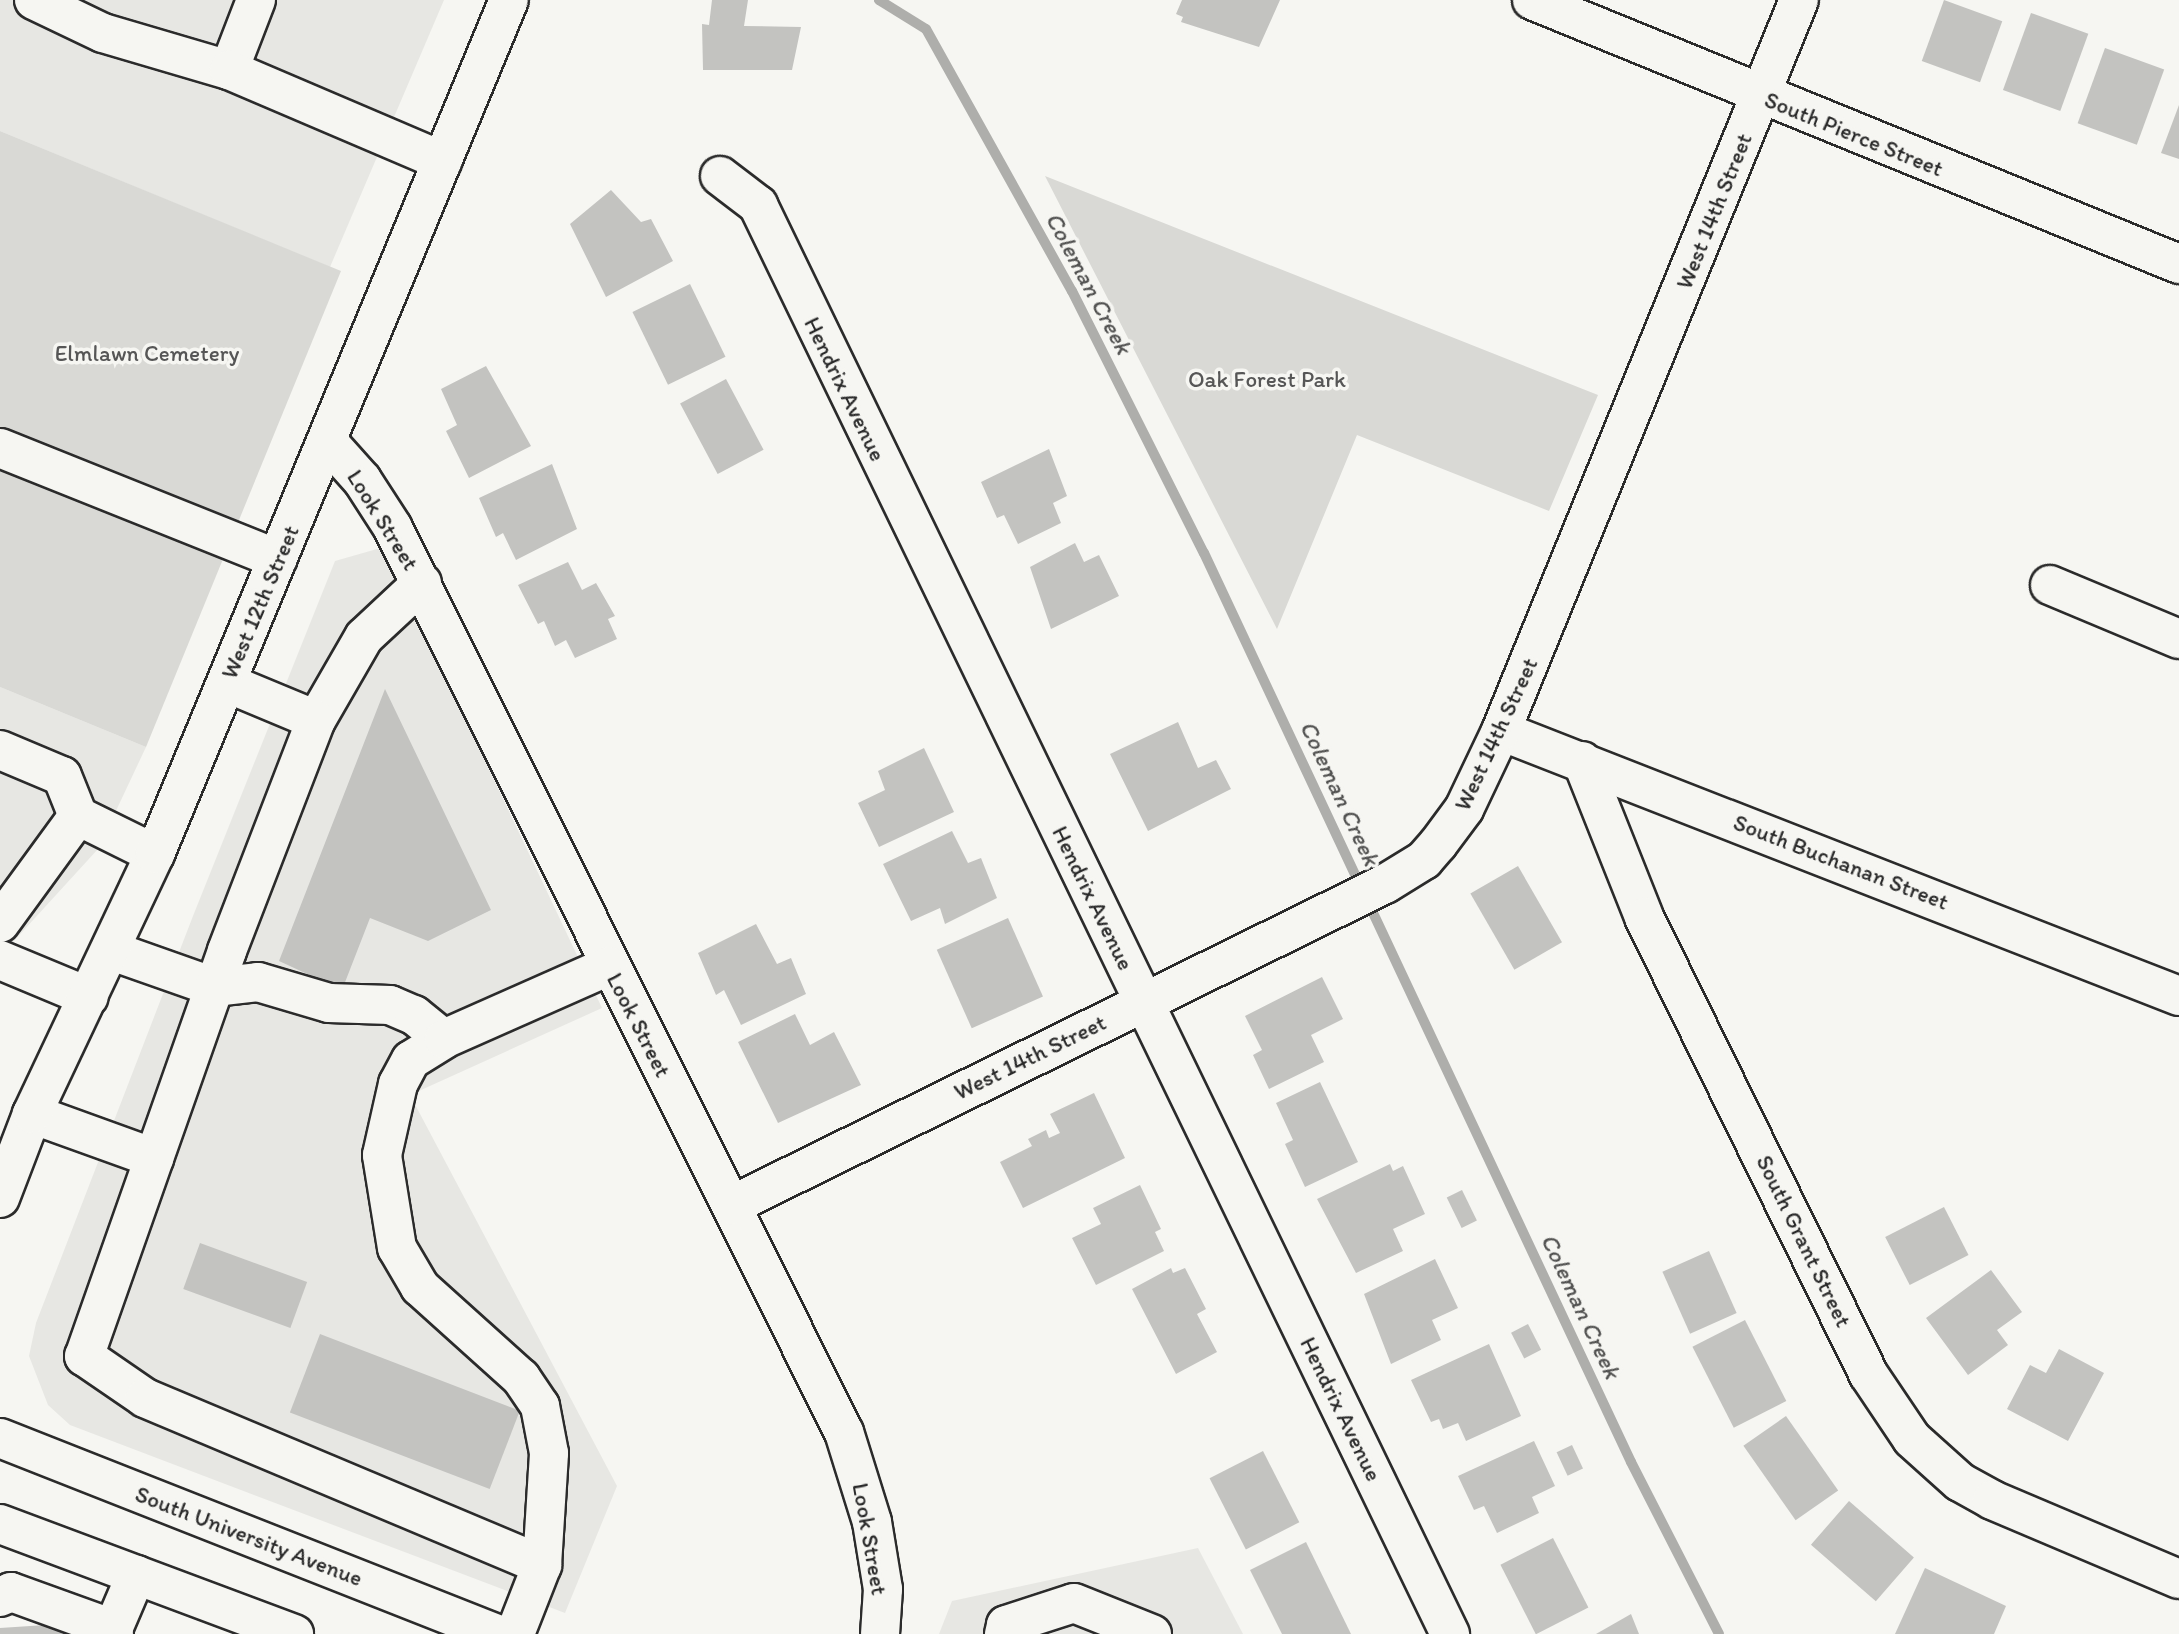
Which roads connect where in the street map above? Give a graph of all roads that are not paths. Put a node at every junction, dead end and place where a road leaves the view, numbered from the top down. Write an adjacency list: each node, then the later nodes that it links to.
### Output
1 (34, 0): 6 (street)
2 (256, 0): 6 (street)
3 (509, 0): 8 (street, West 12th Street)
4 (1532, 0): 7 (street, South Pierce Street)
5 (1799, 0): 7 (street, West 14th Street)
6 (229, 70): 8 (street)
7 (1760, 97): 10 (street, South Pierce Street); 19 (street, West 14th Street)
8 (442, 161): 11 (street, West 12th Street)
9 (720, 176): 31 (street, Hendrix Avenue)
10 (2179, 264)
11 (328, 442): 13 (street, West 12th Street); 14 (street, Look Street)
12 (0, 447): 13 (street)
13 (278, 558): 17 (street, West 12th Street)
14 (422, 583): 18 (street); 27 (street, Look Street)
15 (2050, 585): 16 (street)
16 (2179, 639)
17 (227, 683): 18 (street); 23 (street, West 12th Street)
18 (316, 720): 28 (street)
19 (1502, 731): 21 (street, South Buchanan Street); 31 (street, West 14th Street)
20 (0, 750): 22 (street)
21 (1582, 761): 29 (street, South Buchanan Street); 41 (street, South Grant Street)
22 (79, 816): 23 (street); 24 (street)
23 (155, 854): 25 (street, West 12th Street)
24 (0, 923)
25 (112, 951): 28 (street); 30 (street, West 12th Street)
26 (0, 960): 30 (street)
27 (609, 966): 32 (street); 36 (street, Look Street)
28 (215, 987): 32 (street); 34 (street)
29 (2179, 996)
30 (89, 997): 33 (street, West 12th Street)
31 (1144, 1001): 36 (street, West 14th Street); 50 (street, Hendrix Avenue)
32 (444, 1039): 39 (street)
33 (32, 1114): 34 (street); 35 (street, West 12th Street)
34 (154, 1158): 39 (street)
35 (0, 1198)
36 (732, 1205): 48 (street, Look Street)
37 (0, 1438): 46 (street, South University Avenue)
38 (0, 1524): 40 (street)
39 (542, 1565): 47 (street)
40 (136, 1575): 44 (street); 45 (street)
41 (2179, 1579)
42 (0, 1597): 44 (street)
43 (1005, 1630): 49 (street)
44 (113, 1631)
45 (294, 1634)
46 (497, 1634)
47 (515, 1634)
48 (880, 1634)
49 (1152, 1634)
50 (1450, 1634)

